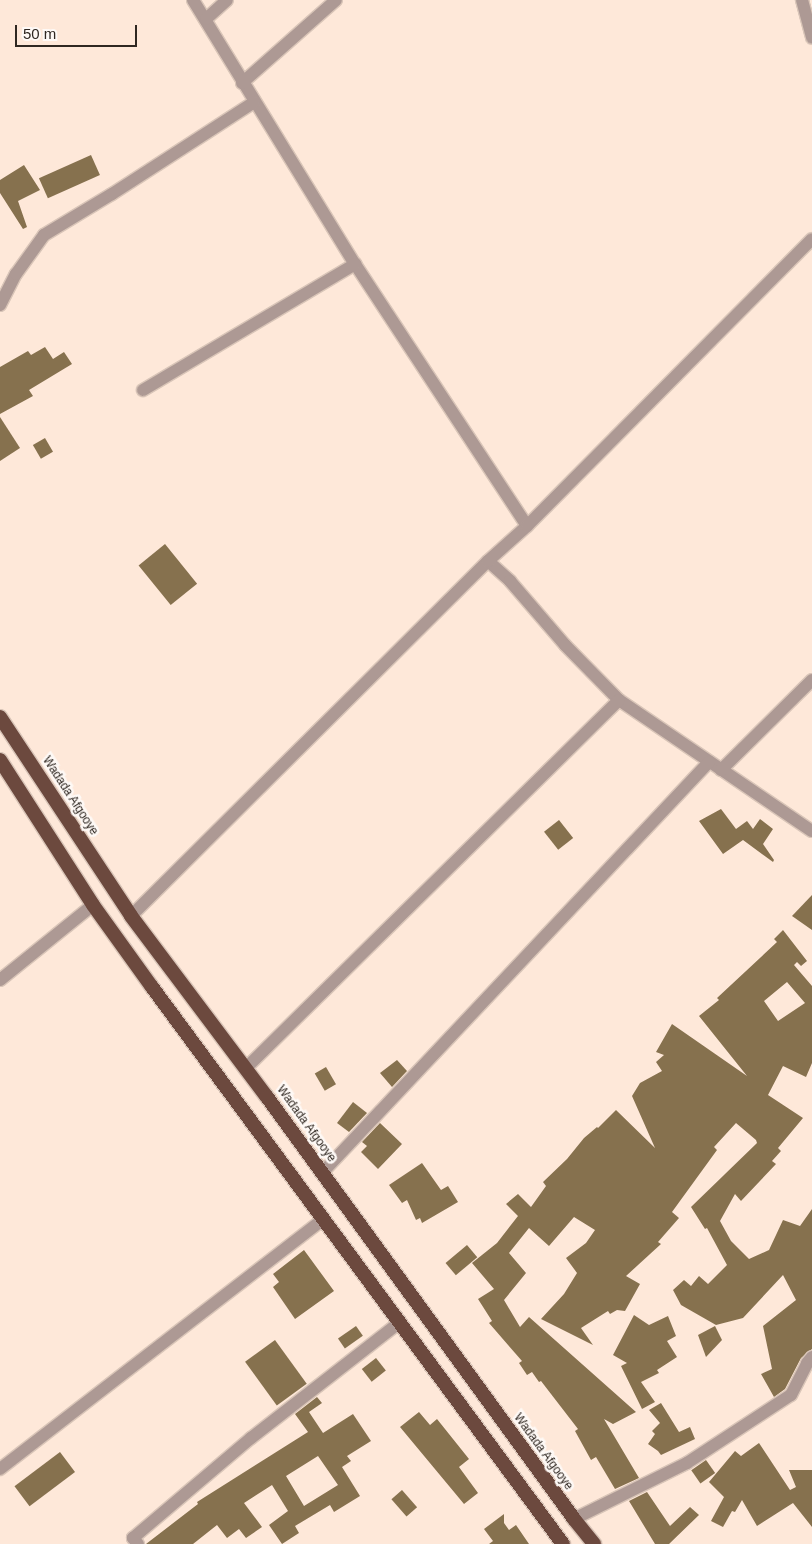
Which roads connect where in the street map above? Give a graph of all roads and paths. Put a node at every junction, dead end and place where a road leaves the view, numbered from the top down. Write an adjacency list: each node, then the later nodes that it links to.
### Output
1 (193, 0): 5 (street)
2 (227, 0): 5 (street)
3 (336, 0): 7 (street)
4 (802, 0): 6 (street)
5 (206, 19): 7 (street)
6 (812, 38)
7 (242, 83): 8 (street)
8 (254, 102): 10 (street); 11 (street)
9 (812, 240): 13 (street)
10 (355, 264): 12 (street); 13 (street)
11 (0, 305)
12 (143, 390)
13 (527, 526): 14 (street)
14 (488, 561): 16 (street); 23 (street)
15 (812, 680): 20 (street)
16 (619, 700): 19 (street); 25 (street)
17 (0, 717): 23 (highway, Wadada Afgooye)
18 (0, 760): 22 (highway)
19 (710, 762): 20 (street); 26 (street)
20 (721, 770): 21 (street)
21 (812, 831)
22 (93, 906): 24 (street); 27 (highway)
23 (131, 916): 25 (highway, Wadada Afgooye)
24 (0, 980)
25 (246, 1068): 26 (highway, Wadada Afgooye)
26 (322, 1173): 31 (highway, Wadada Afgooye)
27 (324, 1219): 28 (highway); 30 (street)
28 (400, 1322): 32 (street); 33 (highway)
29 (812, 1357): 31 (street)
30 (0, 1469)
31 (574, 1519): 34 (highway, Wadada Afgooye)
32 (138, 1544)
33 (563, 1544)
34 (594, 1544)

